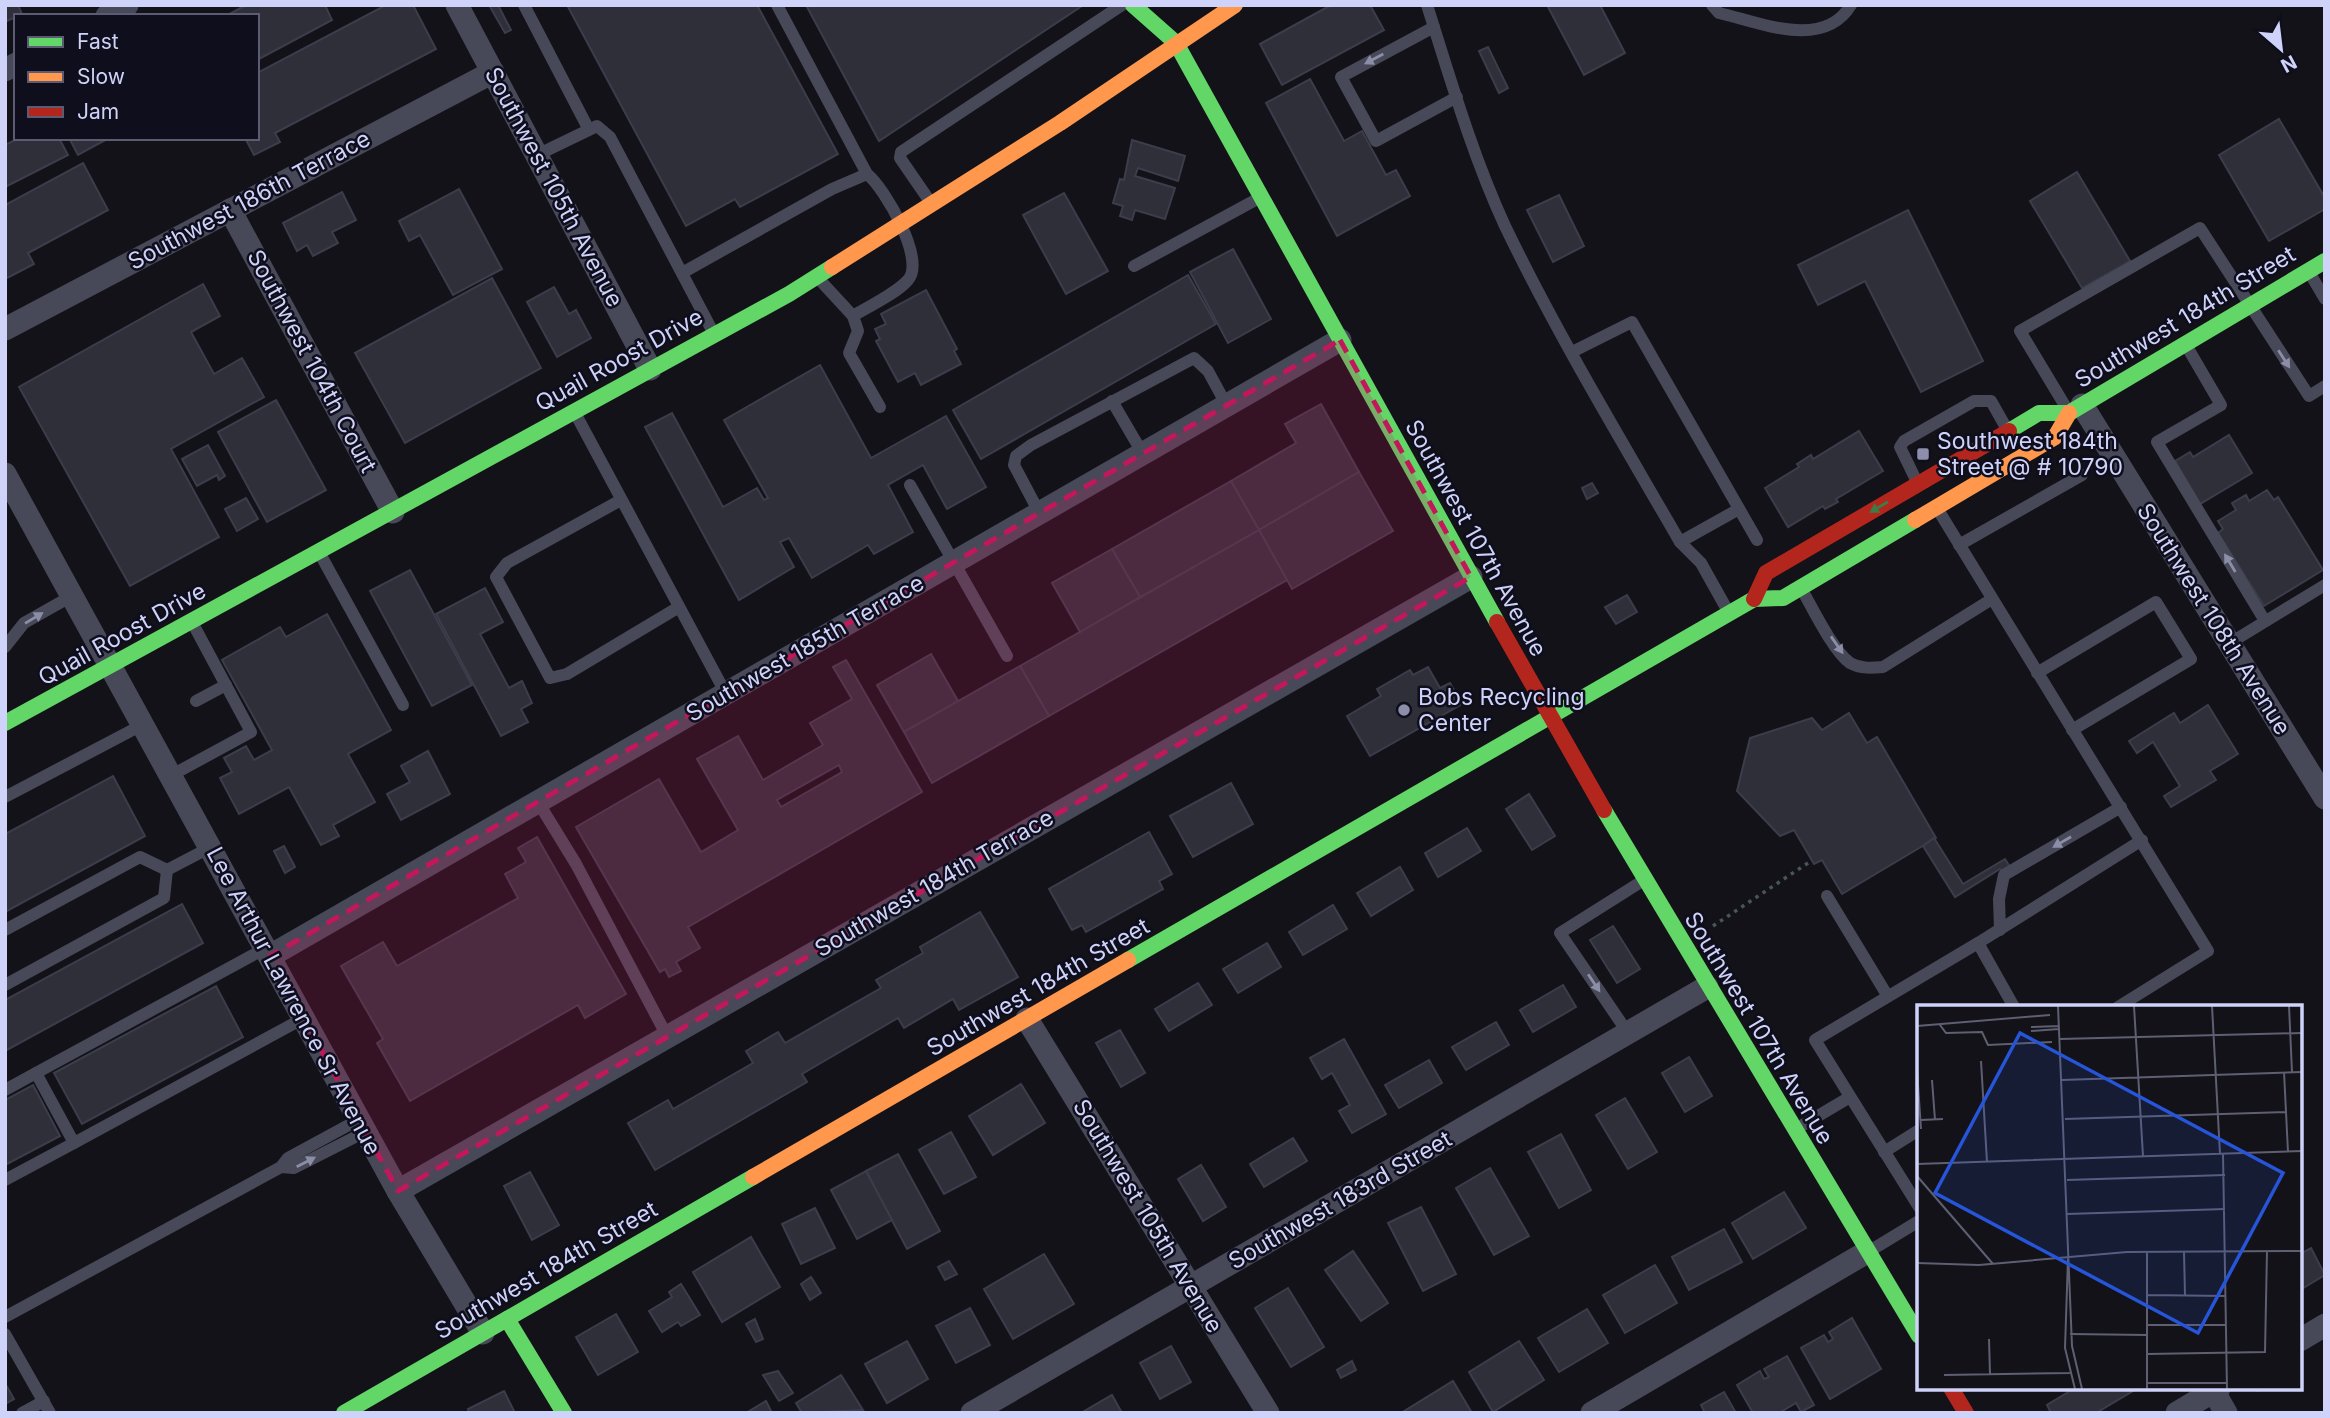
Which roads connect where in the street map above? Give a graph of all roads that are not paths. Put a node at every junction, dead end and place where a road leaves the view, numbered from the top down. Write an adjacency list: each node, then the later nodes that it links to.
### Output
1 (127, 5): 11 (street)
2 (457, 5): 15 (street, Southwest 105th Avenue)
3 (524, 5): 17 (lane)
4 (777, 5): 19 (lane)
5 (1122, 5): 21 (lane)
6 (1133, 5): 14 (main road, Southwest 107th Avenue)
7 (1235, 5): 14 (main road, Quail Roost Drive)
8 (1427, 5): 13 (lane)
9 (1712, 5): 10 (lane)
10 (1851, 5)
11 (111, 14)
12 (1172, 18): 14 (main road, Southwest 107th Avenue)
13 (1434, 26): 16 (lane); 16 (lane, one-way to 16)
14 (1176, 43): 20 (main road, Southwest 107th Avenue); 21 (main road, Quail Roost Drive)
15 (494, 72): 18 (street, Southwest 105th Avenue); 22 (street, Southwest 186th Terrace)
16 (1457, 97): 36 (lane)
17 (588, 128): 18 (lane); 27 (lane)
18 (537, 155): 37 (street, Southwest 105th Avenue)
19 (867, 174): 23 (lane); 27 (lane)
20 (1261, 196): 25 (lane); 34 (main road, Southwest 107th Avenue)
21 (932, 204): 23 (main road, Quail Roost Drive)
22 (230, 210): 32 (street, Southwest 186th Terrace); 53 (street, Southwest 104th Court)
23 (900, 224): 28 (main road, Quail Roost Drive); 31 (lane)
24 (2325, 261): 26 (main road, Southwest 184th Street)
25 (1133, 266)
26 (2308, 271): 29 (lane); 30 (main road, Southwest 184th Street)
27 (682, 273): 33 (lane)
28 (816, 277): 31 (lane); 33 (main road, Quail Roost Drive)
29 (2325, 299)
30 (2250, 306): 35 (main road, Southwest 184th Street); 38 (lane, one-way to 38); 42 (lane)
31 (853, 316): 41 (lane)
32 (5, 329)
33 (714, 334): 37 (main road, Quail Roost Drive)
34 (1340, 340): 40 (street, Southwest 185th Terrace); 60 (main road, Southwest 107th Avenue)
35 (2185, 344): 42 (main road, Southwest 184th Street); 68 (lane, one-way to 35)
36 (1572, 352): 52 (lane); 56 (lane)
37 (650, 369): 43 (main road, Quail Roost Drive)
38 (2325, 386)
39 (1112, 401): 40 (lane); 45 (lane); 54 (lane)
40 (1227, 406): 45 (street, Southwest 185th Terrace)
41 (880, 407)
42 (2075, 409): 44 (main road, Southwest 184th Street); 51 (main road, Southwest 184th Street); 70 (street, Southwest 108th Avenue)
43 (573, 411): 50 (lane); 53 (main road, Quail Roost Drive)
44 (2008, 431): 48 (main road, Southwest 184th Street); 48 (lane)
45 (1143, 454): 54 (street, Southwest 185th Terrace)
46 (5, 474): 63 (street, Lee Arthur Lawrence Sr Avenue)
47 (2082, 475): 57 (lane)
48 (1919, 484): 64 (main road, Southwest 184th Street, one-way to 64)
49 (909, 485): 59 (lane)
50 (621, 500): 66 (lane); 66 (lane)
51 (1937, 507): 57 (lane); 62 (main road, Southwest 184th Street)
52 (1739, 509): 55 (lane); 56 (lane)
53 (393, 512): 58 (main road, Quail Roost Drive)
54 (1040, 514): 59 (street, Southwest 185th Terrace)
55 (1757, 540)
56 (1680, 542): 67 (lane)
57 (1959, 545): 65 (lane)
58 (319, 552): 69 (main road, Quail Roost Drive); 78 (lane)
59 (955, 563): 72 (lane); 76 (street, Southwest 185th Terrace)
60 (1471, 577): 79 (main road, Southwest 107th Avenue); 105 (street, Southwest 184th Terrace)
61 (2325, 584): 68 (lane)
62 (1801, 588): 64 (main road, Southwest 184th Street); 65 (lane, one-way to 65)
63 (70, 597): 71 (lane, one-way to 63); 73 (street, Lee Arthur Lawrence Sr Avenue)
64 (1754, 599): 67 (main road, Southwest 184th Street)
65 (1992, 599): 74 (lane)
66 (679, 607): 76 (lane)
67 (1729, 613): 79 (main road, Southwest 184th Street)
68 (2265, 621): 70 (lane)
69 (192, 622): 73 (main road, Quail Roost Drive); 75 (lane)
70 (2230, 643): 85 (street, Southwest 108th Avenue)
71 (5, 647)
72 (1007, 656)
73 (109, 667): 80 (main road, Quail Roost Drive); 81 (street, Lee Arthur Lawrence Sr Avenue)
74 (2037, 673): 82 (lane); 82 (lane)
75 (226, 685): 77 (lane); 83 (lane)
76 (725, 692): 86 (street, Southwest 185th Terrace)
77 (196, 701)
78 (403, 705)
79 (1549, 718): 91 (main road, Southwest 107th Avenue); 103 (main road, Southwest 184th Street)
80 (5, 723)
81 (142, 725): 83 (street, Lee Arthur Lawrence Sr Avenue); 84 (lane)
82 (2073, 730): 87 (lane)
83 (170, 776): 89 (street, Lee Arthur Lawrence Sr Avenue)
84 (5, 797)
85 (2325, 798)
86 (538, 802): 96 (street, Southwest 185th Terrace); 105 (lane)
87 (2121, 807): 88 (lane); 93 (lane, one-way to 93)
88 (2141, 840): 93 (lane); 101 (lane)
89 (211, 847): 90 (lane); 96 (street, Lee Arthur Lawrence Sr Avenue)
90 (167, 870): 94 (lane); 97 (lane)
91 (1644, 879): 98 (main road, Southwest 107th Avenue); 104 (lane, one-way to 104)
92 (1827, 896): 99 (lane)
93 (2000, 929): 95 (lane)
94 (5, 930)
95 (1978, 943): 99 (lane); 100 (lane)
96 (268, 952): 102 (street, Lee Arthur Lawrence Sr Avenue); 106 (lane)
97 (5, 985)
98 (1707, 987): 104 (street, Southwest 183rd Street); 110 (main road, Southwest 107th Avenue)
99 (1887, 995): 108 (lane)
100 (2013, 1005)
101 (2121, 1005)
102 (304, 1018): 109 (street, Lee Arthur Lawrence Sr Avenue); 112 (lane)
103 (1027, 1019): 119 (street, Southwest 105th Avenue); 121 (main road, Southwest 184th Street)
104 (1628, 1033): 119 (street, Southwest 183rd Street)
105 (667, 1036): 115 (street, Southwest 184th Terrace)
106 (36, 1073): 107 (lane); 112 (lane)
107 (5, 1090)
108 (1850, 1097): 110 (lane); 113 (lane)
109 (362, 1126): 115 (street, Lee Arthur Lawrence Sr Avenue); 120 (lane)
110 (1794, 1130): 118 (main road, Southwest 107th Avenue)
111 (1917, 1131): 113 (lane)
112 (74, 1143): 114 (lane)
113 (1884, 1152): 116 (lane)
114 (5, 1180)
115 (398, 1191): 123 (street, Lee Arthur Lawrence Sr Avenue)
116 (1917, 1204)
117 (1917, 1222): 118 (lane)
118 (1867, 1252): 124 (main road, Southwest 107th Avenue); 135 (street)
119 (1191, 1286): 133 (street, Southwest 183rd Street); 134 (street, Southwest 105th Avenue)
120 (5, 1317)
121 (507, 1319): 123 (main road, Southwest 184th Street); 132 (main road)
122 (2325, 1325): 126 (street)
123 (483, 1333): 131 (main road, Southwest 184th Street)
124 (1917, 1333)
125 (5, 1334): 129 (lane)
126 (2302, 1339)
127 (1952, 1390): 136 (main road)
128 (2216, 1390): 137 (street); 138 (street)
129 (47, 1407): 130 (lane)
130 (22, 1413)
131 (344, 1413)
132 (564, 1413)
133 (972, 1413)
134 (1268, 1413)
135 (1592, 1413)
136 (1966, 1413)
137 (2177, 1413)
138 (2226, 1413)

